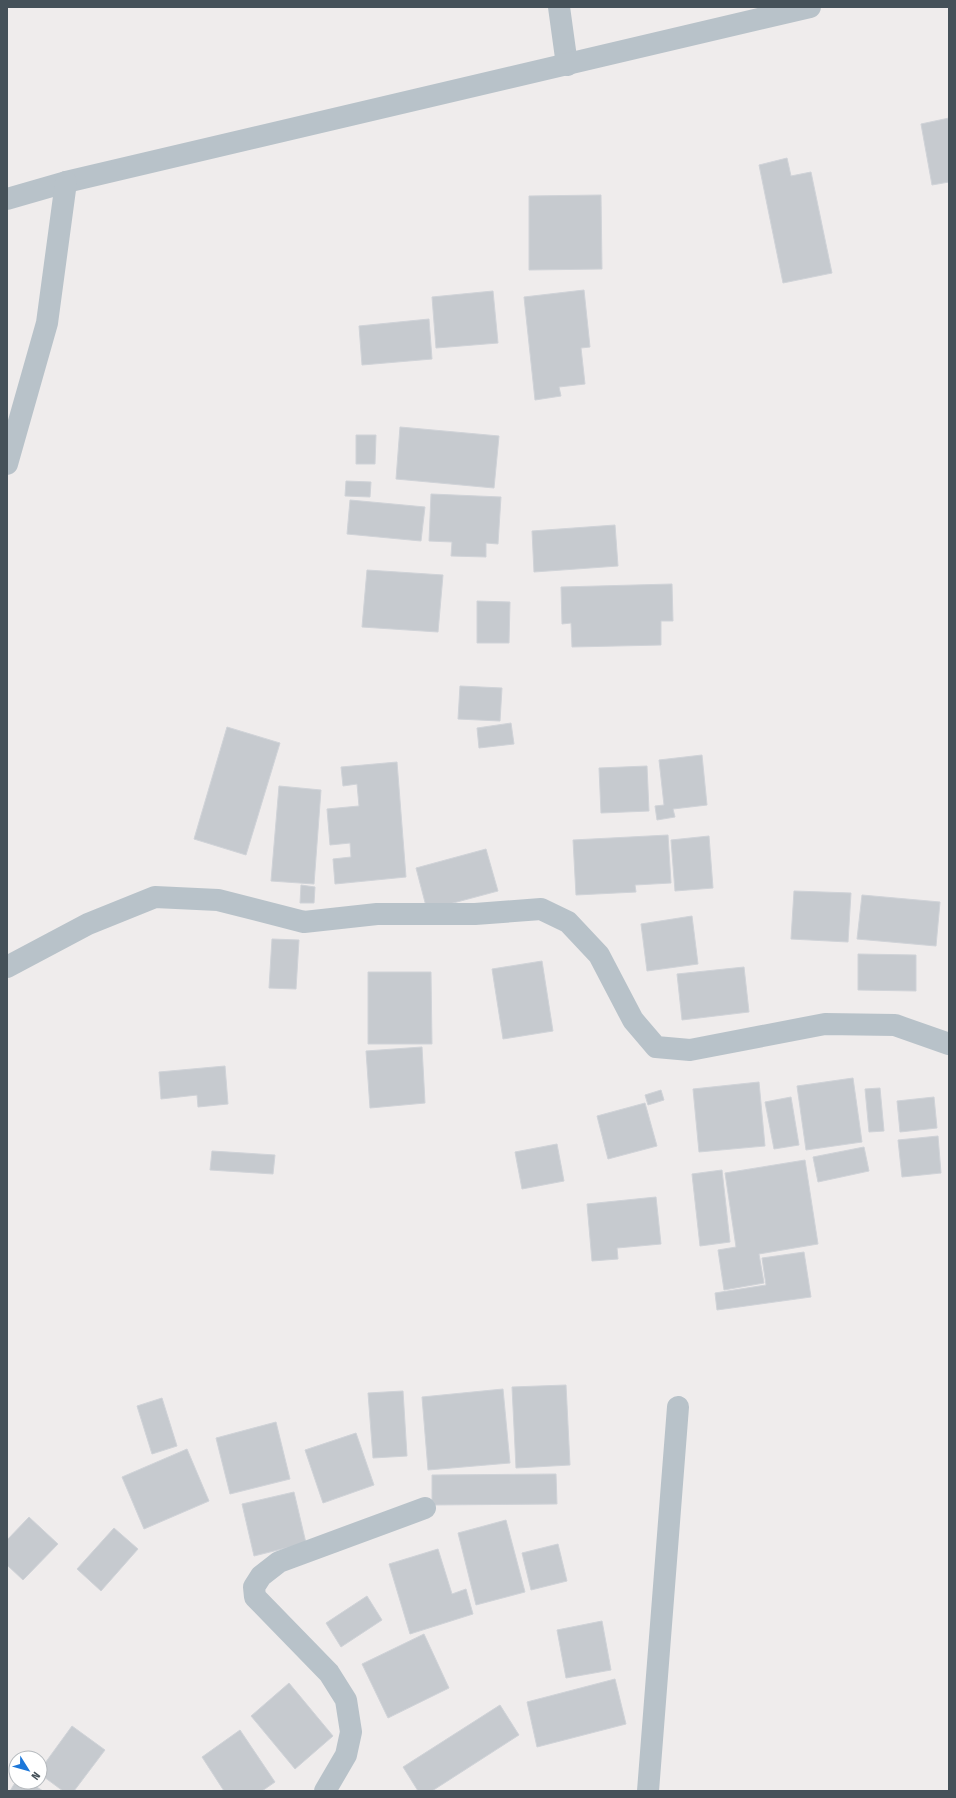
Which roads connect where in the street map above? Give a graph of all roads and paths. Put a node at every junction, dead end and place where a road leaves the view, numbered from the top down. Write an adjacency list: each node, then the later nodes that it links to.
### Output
1 (559, 7): 3 (street)
2 (810, 7): 3 (street)
3 (567, 65): 4 (street)
4 (66, 182): 5 (street); 6 (street)
5 (7, 199)
6 (7, 464)
7 (7, 967): 8 (street)
8 (949, 1044)
9 (678, 1406): 12 (street)
10 (425, 1508): 11 (street)
11 (325, 1791)
12 (648, 1791)

